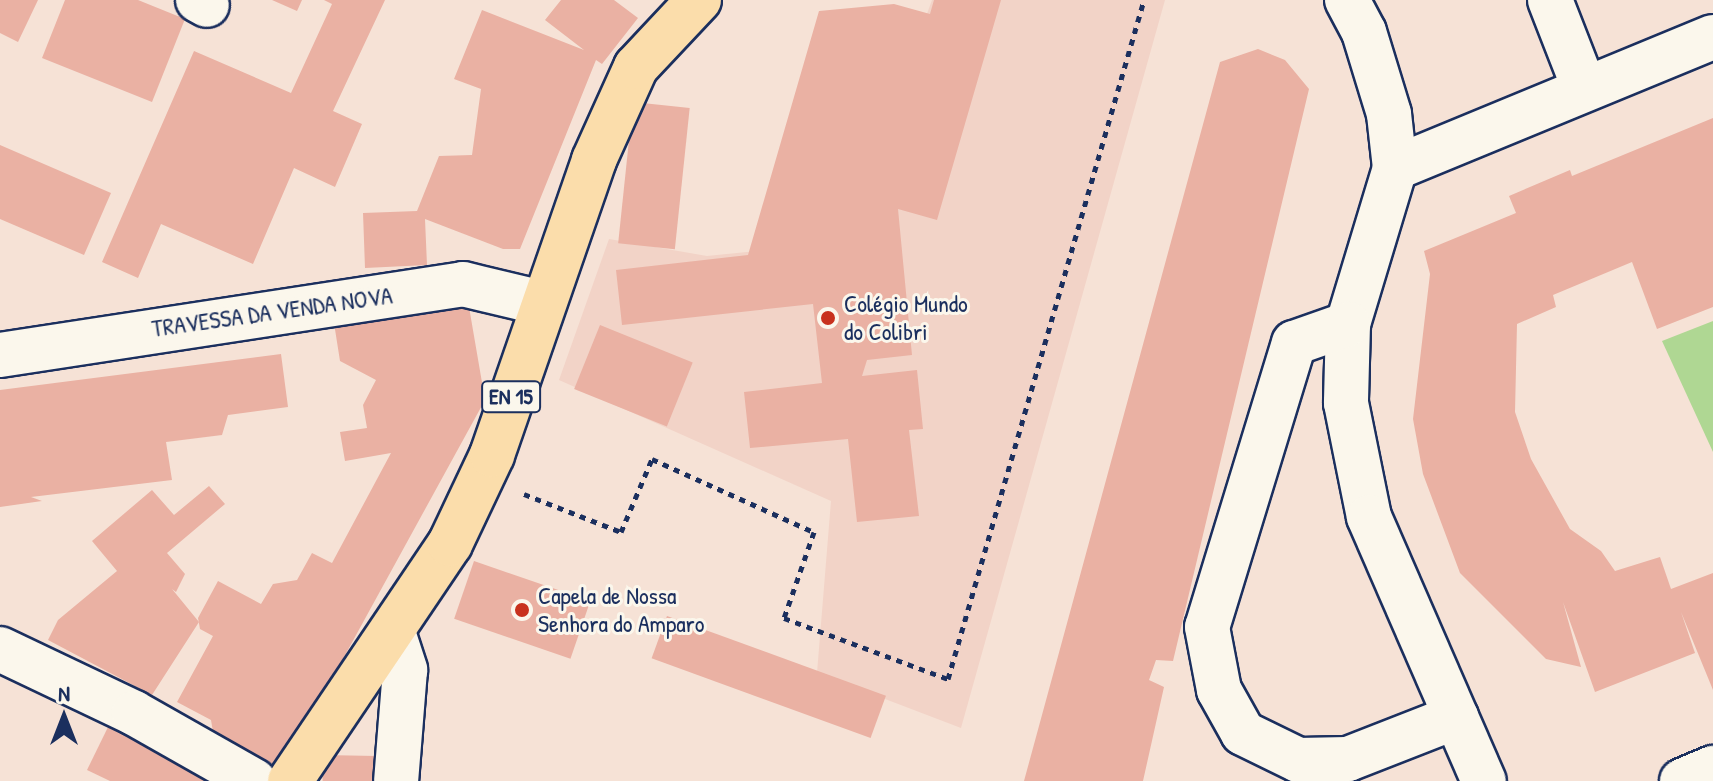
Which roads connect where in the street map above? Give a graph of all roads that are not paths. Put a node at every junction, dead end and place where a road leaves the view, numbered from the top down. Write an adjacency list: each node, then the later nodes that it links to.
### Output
1 (699, 0): 7 (main road, EN 15)
2 (1347, 0): 6 (street)
3 (1550, 0): 5 (street)
4 (1713, 37): 5 (street)
5 (1584, 87): 6 (street)
6 (1395, 168): 8 (street)
7 (542, 303): 9 (street, TRAVESSA DA VENDA NOVA); 10 (main road, EN 15)
8 (1348, 324): 12 (street); 12 (street)
9 (0, 355)
10 (393, 632): 15 (main road, EN 15); 16 (street)
11 (0, 649): 14 (street)
12 (1456, 717): 17 (street)
13 (1713, 768): 18 (street)
14 (254, 781)
15 (290, 781)
16 (396, 781)
17 (1484, 781)
18 (1682, 781)

